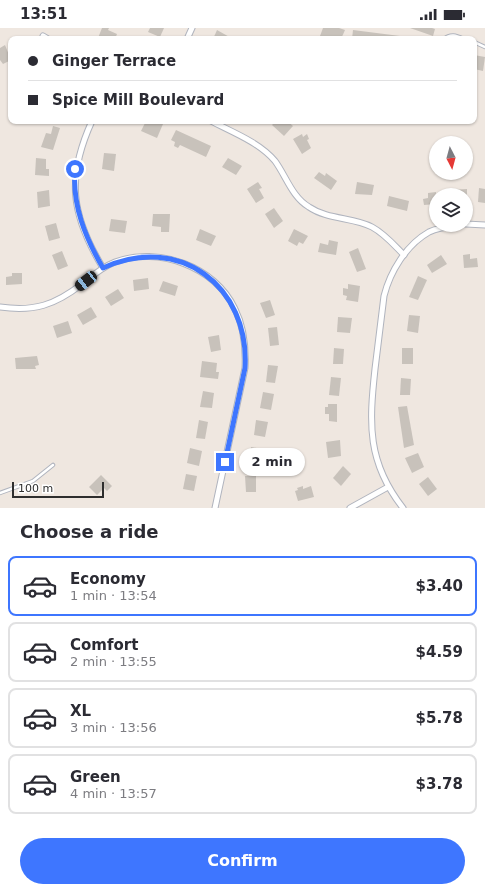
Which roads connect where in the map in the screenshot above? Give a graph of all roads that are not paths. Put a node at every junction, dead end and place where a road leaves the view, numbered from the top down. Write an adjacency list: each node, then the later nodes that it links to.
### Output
1 (91, 124): 7 (street)
2 (216, 124): 6 (street)
3 (473, 224): 4 (street)
4 (485, 225)
5 (430, 232): 6 (street)
6 (404, 255): 10 (street)
7 (103, 268): 8 (street); 12 (street)
8 (0, 307)
9 (53, 465): 11 (lane)
10 (388, 487): 13 (street); 14 (street)
11 (0, 493)
12 (216, 508)
13 (350, 508)
14 (403, 508)

